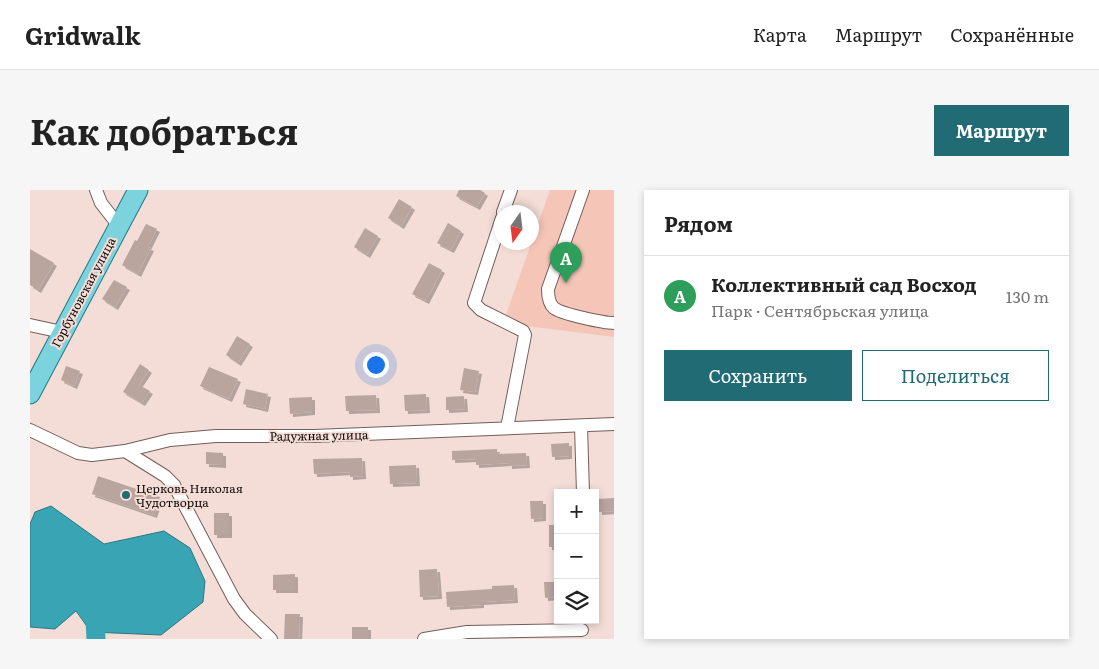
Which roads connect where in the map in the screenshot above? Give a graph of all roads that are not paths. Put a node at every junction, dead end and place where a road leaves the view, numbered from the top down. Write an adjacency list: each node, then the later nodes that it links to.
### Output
1 (96, 190): 6 (street)
2 (138, 190): 6 (main road, Горбуновская улица)
3 (511, 190): 5 (street)
4 (583, 190): 8 (street)
5 (506, 205)
6 (118, 226): 10 (main road, Горбуновская улица)
7 (494, 242): 14 (street)
8 (614, 323)
9 (30, 325): 10 (street)
10 (62, 332): 11 (main road, Горбуновская улица)
11 (30, 394)
12 (614, 424): 13 (street, Радужная улица)
13 (581, 426): 14 (street, Радужная улица); 17 (street)
14 (507, 428): 16 (street, Радужная улица)
15 (30, 430): 16 (street, Радужная улица)
16 (126, 451): 19 (street)
17 (583, 489)
18 (584, 630): 20 (street)
19 (271, 639)
20 (424, 639)

